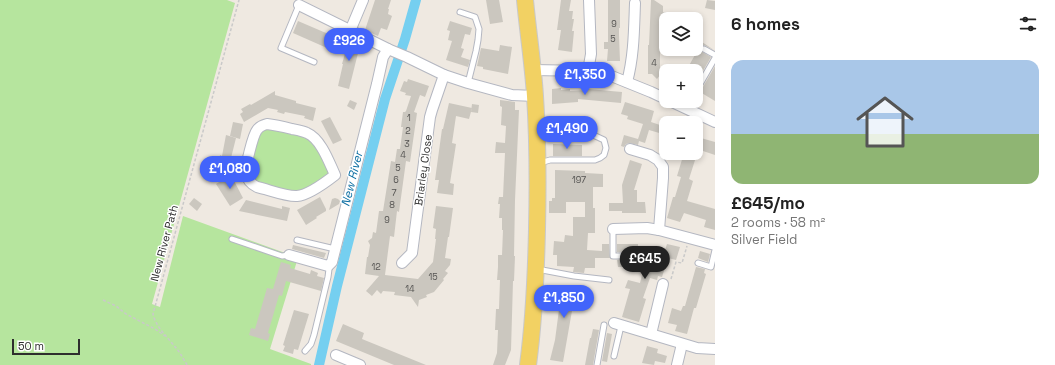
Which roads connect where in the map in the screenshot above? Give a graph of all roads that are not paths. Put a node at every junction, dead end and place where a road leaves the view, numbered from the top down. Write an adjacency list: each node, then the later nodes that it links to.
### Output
1 (363, 0): 7 (street)
2 (525, 0): 12 (main road)
3 (589, 0): 13 (street)
4 (634, 3): 16 (street)
5 (299, 5): 7 (street); 11 (lane)
6 (460, 12): 17 (lane)
7 (350, 31): 9 (street)
8 (704, 49): 10 (lane)
9 (391, 50): 14 (street); 26 (street)
10 (715, 57): 15 (lane)
11 (314, 62)
12 (533, 70): 13 (street); 18 (main road)
13 (588, 71): 16 (street)
14 (444, 75): 17 (street); 36 (street, Briarley Close)
15 (703, 78)
16 (627, 82): 19 (street)
17 (468, 83): 18 (street)
18 (535, 96): 22 (main road)
19 (659, 96)
20 (689, 108): 21 (street)
21 (715, 122)
22 (538, 133): 24 (main road); 24 (lane)
23 (630, 149): 28 (street)
24 (538, 163): 40 (main road)
25 (335, 175): 25 (street); 26 (street)
26 (353, 178): 32 (street)
27 (613, 229): 28 (street); 35 (lane)
28 (659, 230): 31 (street)
29 (232, 239): 34 (lane)
30 (297, 240): 32 (lane)
31 (715, 245)
32 (335, 250): 38 (street)
33 (715, 250): 39 (lane)
34 (289, 255): 38 (street)
35 (634, 256)
36 (402, 264)
37 (698, 264): 39 (lane)
38 (328, 266): 47 (lane)
39 (713, 267)
40 (536, 269): 41 (lane); 51 (main road)
41 (609, 280)
42 (663, 284): 44 (street)
43 (613, 325): 44 (street); 49 (lane); 52 (lane)
44 (651, 334): 45 (street)
45 (682, 344): 46 (street); 53 (street)
46 (715, 350)
47 (305, 351)
48 (336, 355): 50 (street)
49 (614, 356)
50 (360, 365)
51 (528, 365)
52 (597, 365)
53 (677, 365)

